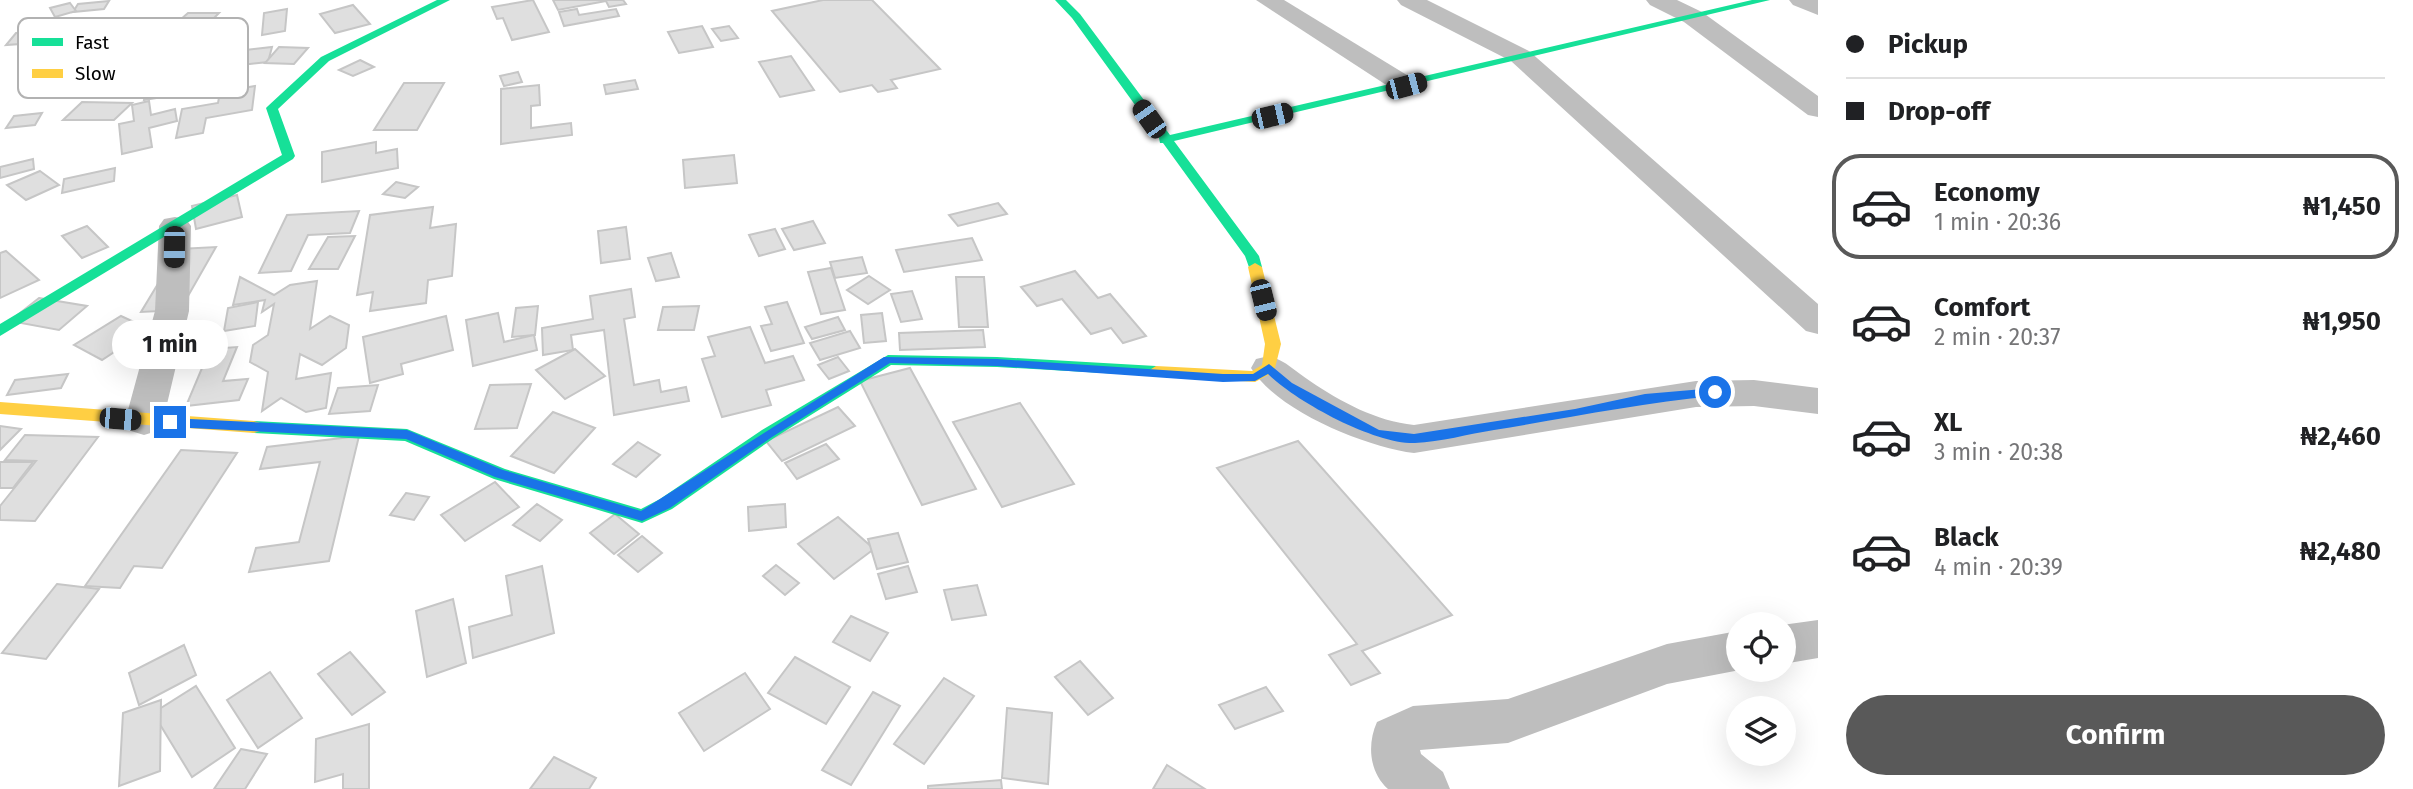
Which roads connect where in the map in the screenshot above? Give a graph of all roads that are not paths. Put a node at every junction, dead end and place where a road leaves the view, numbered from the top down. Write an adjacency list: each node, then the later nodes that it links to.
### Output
1 (444, 0): 14 (street)
2 (1060, 0): 13 (street)
3 (1268, 0): 11 (street)
4 (1409, 0): 10 (street)
5 (1658, 0): 9 (street)
6 (1765, 0): 9 (street)
7 (1801, 0): 8 (street)
8 (1818, 8)
9 (1693, 17): 10 (street); 12 (street)
10 (1520, 56): 11 (street); 15 (street)
11 (1406, 86): 13 (street)
12 (1818, 109)
13 (1164, 140): 17 (street)
14 (175, 226): 16 (street); 20 (street)
15 (1818, 323)
16 (0, 331)
17 (1269, 368): 18 (street); 20 (street)
18 (1818, 401)
19 (0, 408): 20 (street)
20 (144, 421)
21 (1818, 639): 22 (street)
22 (1796, 642)
23 (1726, 653): 24 (street)
24 (1425, 789)

